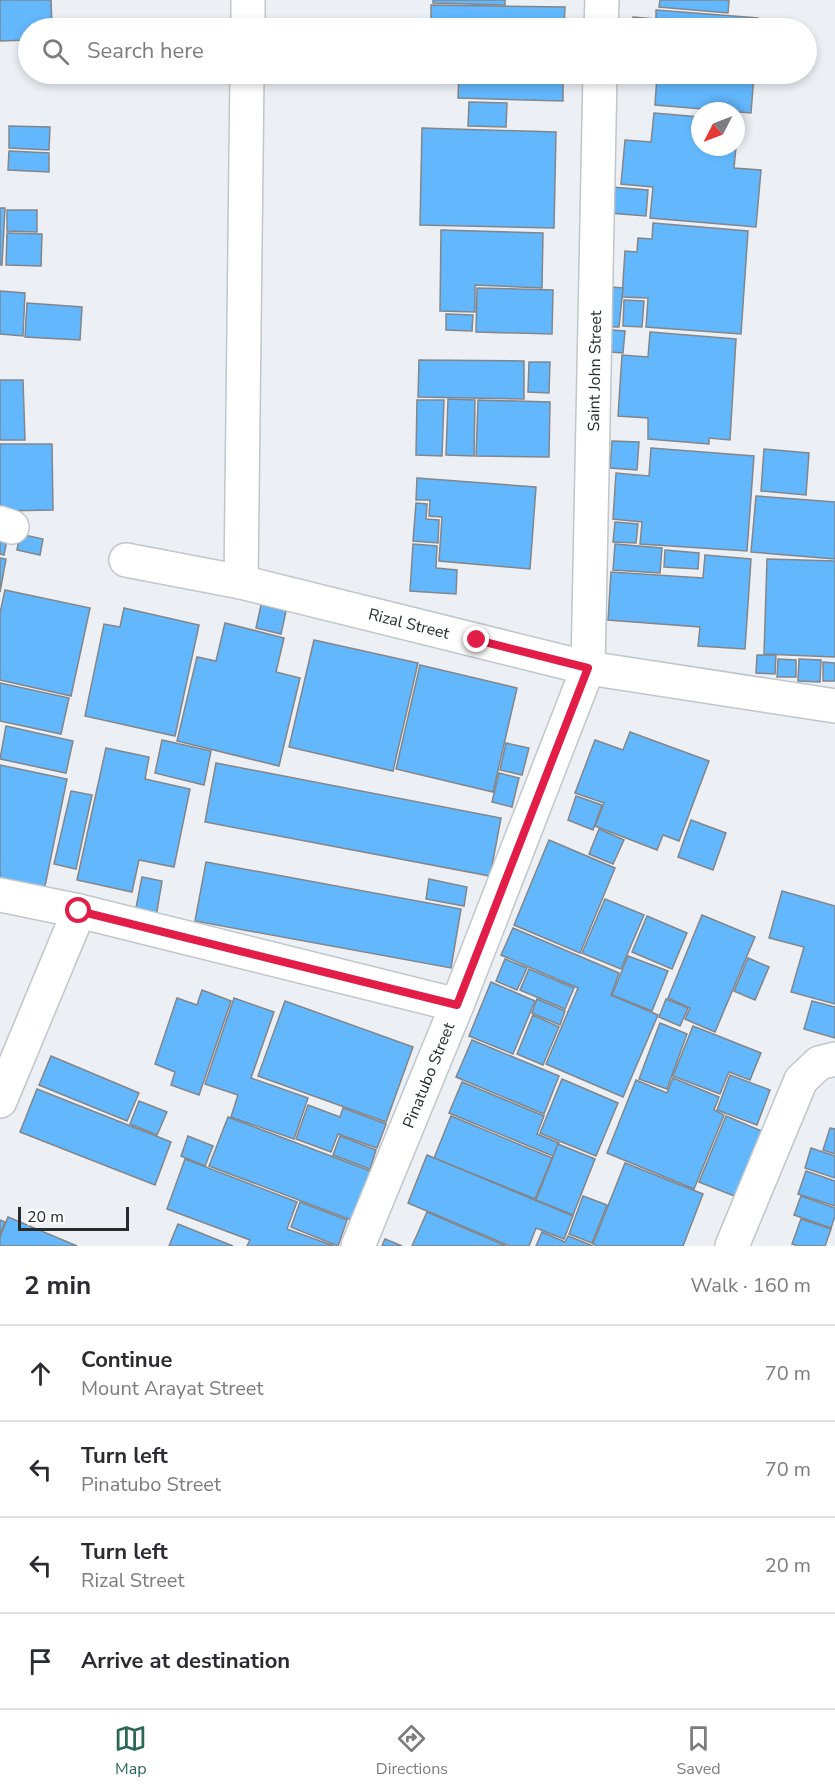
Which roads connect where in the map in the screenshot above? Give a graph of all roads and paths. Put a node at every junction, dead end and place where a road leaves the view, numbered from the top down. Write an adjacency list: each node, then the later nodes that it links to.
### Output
1 (248, 0): 3 (street)
2 (602, 0): 4 (street)
3 (248, 18)
4 (601, 18)
5 (247, 84): 8 (street)
6 (600, 84): 9 (street, Saint John Street)
7 (126, 560): 8 (street, Rizal Street)
8 (241, 582): 9 (street, Rizal Street)
9 (588, 668): 10 (street, Rizal Street); 13 (street, Pinatubo Street)
10 (835, 706)
11 (0, 895): 12 (street)
12 (79, 911): 13 (street); 15 (street)
13 (457, 1005): 16 (street, Pinatubo Street)
14 (835, 1059): 17 (street)
15 (0, 1101)
16 (358, 1246)
17 (732, 1246)

